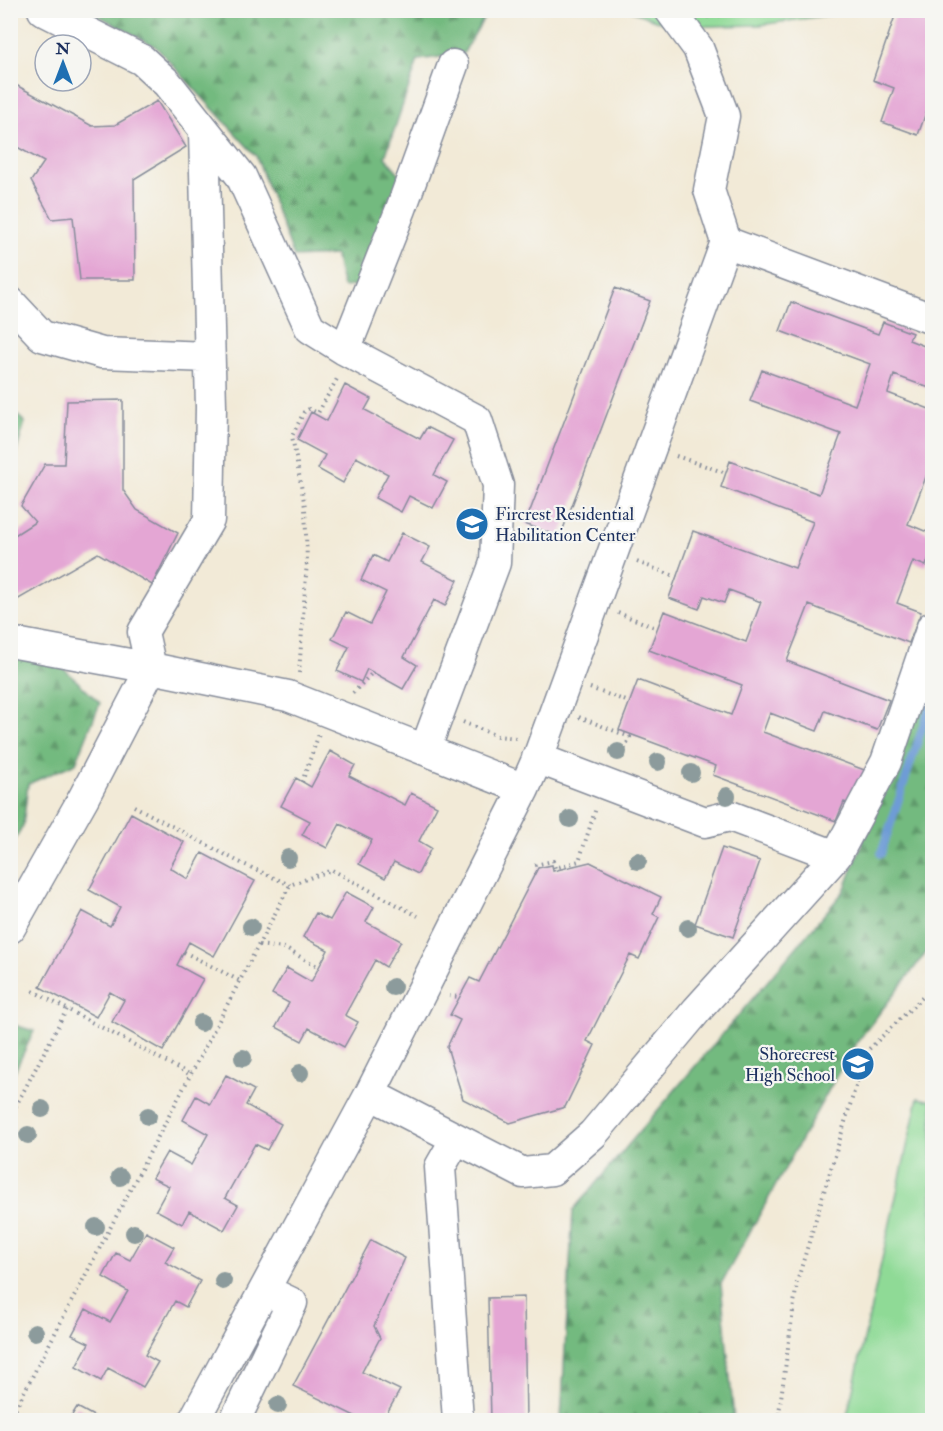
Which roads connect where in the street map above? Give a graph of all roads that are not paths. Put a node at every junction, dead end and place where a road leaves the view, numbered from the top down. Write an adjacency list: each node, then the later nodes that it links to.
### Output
1 (43, 10): 4 (lane)
2 (674, 15): 5 (lane)
3 (453, 65): 9 (lane)
4 (204, 132): 8 (lane); 9 (lane)
5 (726, 242): 7 (lane); 13 (lane)
6 (10, 302): 8 (lane)
7 (933, 320)
8 (209, 357): 12 (lane)
9 (341, 363): 14 (lane)
10 (933, 627): 16 (lane)
11 (10, 642): 12 (lane)
12 (151, 668): 14 (lane); 17 (lane)
13 (532, 748): 15 (lane); 16 (lane)
14 (425, 750): 15 (lane)
15 (524, 789): 18 (lane)
16 (837, 856): 19 (lane)
17 (10, 928)
18 (370, 1094): 19 (lane); 20 (lane)
19 (456, 1139): 23 (lane)
20 (264, 1290): 21 (lane); 22 (lane)
21 (194, 1420)
22 (235, 1420)
23 (458, 1420)

